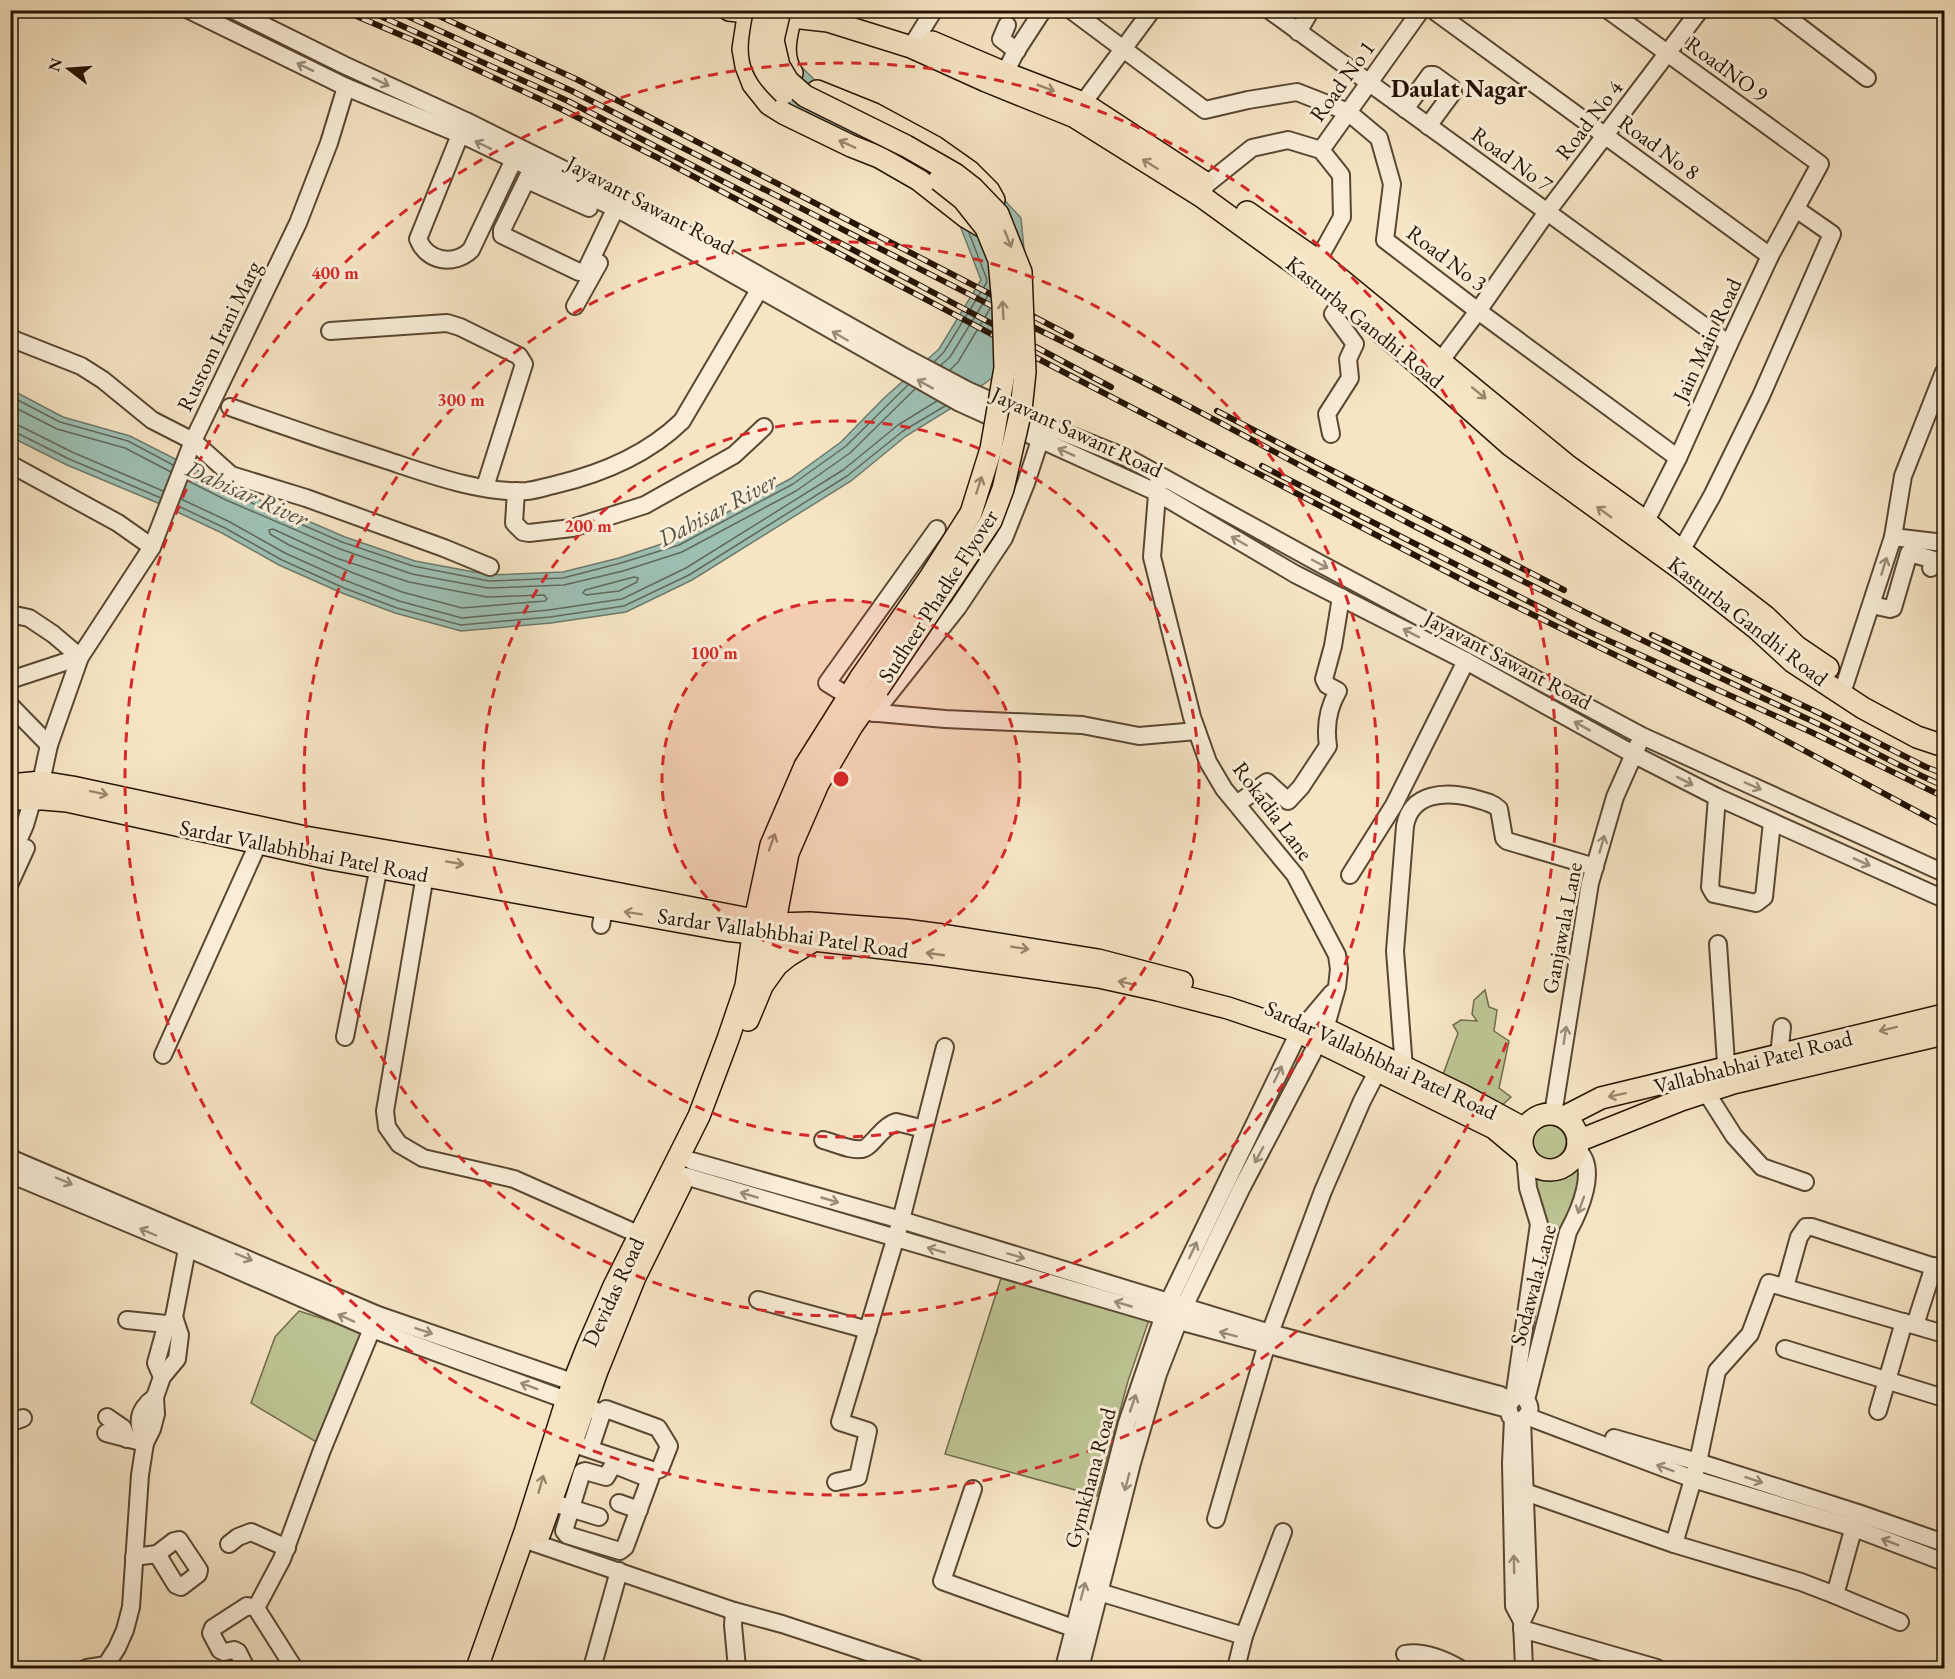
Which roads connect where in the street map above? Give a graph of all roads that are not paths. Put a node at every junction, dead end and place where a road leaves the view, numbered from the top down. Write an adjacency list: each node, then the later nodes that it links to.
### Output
1 (189, 10): 26 (street, Jayavant Sawant Road, one-way to 1)
2 (234, 10): 31 (street, Jayavant Sawant Road, one-way to 31)
3 (834, 10): 19 (main road, Kasturba Gandhi Road)
4 (934, 10): 19 (street)
5 (1071, 10): 20 (street, Road No 3)
6 (1152, 10): 20 (street)
7 (1311, 10): 18 (street)
8 (1421, 10): 25 (street, Road No 1)
9 (1433, 10): 32 (street, Road No 8)
10 (1608, 10): 22 (street, RoadNO 9)
11 (1701, 10): 22 (street, Road No 4)
12 (1778, 10): 24 (street)
13 (748, 11): 15 (main road, Kasturba Gandhi Road, bridge); 41 (main road, Sudheer Phadke Flyover, one-way to 13, bridge)
14 (1043, 11): 21 (street)
15 (793, 14): 19 (main road, Kasturba Gandhi Road); 41 (main road, Sudheer Phadke Flyover, bridge)
16 (1279, 14): 18 (street, Road No 7)
17 (1007, 25): 21 (street)
18 (1299, 29): 25 (street, Road No 7)
19 (914, 41): 23 (main road, Kasturba Gandhi Road)
20 (1123, 49): 28 (street); 29 (street, Road No 3)
21 (1017, 51): 23 (street)
22 (1669, 54): 32 (street, Road No 4); 35 (street, RoadNO 9)
23 (995, 74): 28 (main road, Kasturba Gandhi Road)
24 (1867, 78)
25 (1369, 83): 27 (street, Road No 7); 29 (street, Road No 1)
26 (346, 87): 31 (street, Jayavant Sawant Road); 58 (street, Rustom Irani Marg)
27 (1407, 107): 30 (street, Road No 7); 30 (street)
28 (1079, 110): 37 (main road, Kasturba Gandhi Road)
29 (1348, 112): 33 (street, Road No 1); 47 (street, Road No 3)
30 (1430, 124): 40 (street, Road No 7)
31 (463, 128): 34 (street, Jayavant Sawant Road); 34 (street)
32 (1605, 136): 40 (street, Road No 4); 42 (street, Road No 8)
33 (1321, 150): 37 (street); 43 (street)
34 (517, 154): 36 (street, Jayavant Sawant Road)
35 (1820, 165): 38 (street, Jain Main Road)
36 (532, 168): 39 (street, Jayavant Sawant Road); 39 (street)
37 (1204, 190): 43 (main road, Kasturba Gandhi Road)
38 (1796, 208): 42 (street, Jain Main Road); 69 (street)
39 (619, 210): 44 (street, Jayavant Sawant Road); 46 (street); 51 (street, Jayavant Sawant Road)
40 (1547, 212): 47 (street, Road No 4); 50 (street, Road No 7)
41 (992, 221): 79 (main road, Sudheer Phadke Flyover, one-way to 41, bridge); 81 (main road, Sudheer Phadke Flyover, one-way to 81, bridge)
42 (1770, 256): 50 (street, Jain Main Road)
43 (1314, 268): 45 (main road, Kasturba Gandhi Road); 52 (main road, Kasturba Gandhi Road)
44 (759, 290): 51 (street, Jayavant Sawant Road, one-way to 44); 63 (street)
45 (1343, 300): 52 (main road, Kasturba Gandhi Road); 57 (street)
46 (575, 306)
47 (1478, 311): 52 (street, Road No 4); 59 (street, Road No 3)
48 (330, 331): 62 (street)
49 (10, 338): 58 (street, Rustom Irani Marg)
50 (1729, 344): 59 (street, Jain Main Road)
51 (896, 360): 56 (street, Jayavant Sawant Road)
52 (1436, 368): 65 (main road, Kasturba Gandhi Road)
53 (1944, 372): 66 (street)
54 (230, 407): 62 (street)
55 (764, 427): 63 (street)
56 (1042, 433): 61 (street, Jayavant Sawant Road); 81 (street)
57 (1331, 434)
58 (193, 441): 67 (street); 70 (street)
59 (1678, 458): 65 (street, Jain Main Road)
60 (10, 464): 67 (street)
61 (1157, 484): 72 (street, Jayavant Sawant Road, one-way to 61); 82 (street, Rokadia Lane); 84 (street, Jayavant Sawant Road, one-way to 84)
62 (485, 487): 63 (street)
63 (516, 491)
64 (937, 529): 79 (street)
65 (1642, 529): 69 (main road, Kasturba Gandhi Road)
66 (1893, 537): 68 (street); 73 (street, one-way to 66)
67 (155, 539): 75 (street)
68 (1944, 543)
69 (1676, 557): 78 (main road, Kasturba Gandhi Road)
70 (490, 567)
71 (1931, 568): 73 (street)
72 (1341, 597): 76 (street, Jayavant Sawant Road, one-way to 72); 92 (street)
73 (1872, 605): 78 (street)
74 (10, 614): 75 (street)
75 (80, 657): 77 (street); 85 (street)
76 (1466, 661): 87 (street, Jayavant Sawant Road, one-way to 76); 102 (street)
77 (10, 680)
78 (1844, 687): 83 (main road, Kasturba Gandhi Road); 86 (main road, Kasturba Gandhi Road)
79 (848, 696): 103 (main road, Sudheer Phadke Flyover, one-way to 79)
80 (10, 705): 85 (street)
81 (868, 712): 82 (street); 106 (main road, Sudheer Phadke Flyover)
82 (1197, 731): 92 (street, Rokadia Lane)
83 (1944, 735)
84 (1642, 736): 87 (street, Ganjawala Lane); 93 (street, Jayavant Sawant Road, one-way to 93)
85 (49, 745): 89 (street)
86 (1944, 746)
87 (1633, 754): 90 (street, Jayavant Sawant Road, one-way to 90); 99 (street, Ganjawala Lane, one-way to 87)
88 (10, 785): 89 (main road, Sardar Vallabhbhai Patel Road)
89 (39, 793): 91 (main road, Sardar Vallabhbhai Patel Road); 96 (main road, Sardar Vallabhbhai Patel Road); 97 (street); 98 (main road, one-way to 98); 104 (street)
90 (1717, 797): 94 (street, Jayavant Sawant Road); 94 (street)
91 (10, 799)
92 (1237, 804): 115 (street, Rokadia Lane)
93 (1824, 818): 95 (street); 100 (street, Jayavant Sawant Road)
94 (1772, 822): 95 (street, Jayavant Sawant Road)
95 (1814, 841): 105 (street, Jayavant Sawant Road, one-way to 105)
96 (258, 844): 98 (main road, Sardar Vallabhbhai Patel Road); 119 (street)
97 (10, 859)
98 (380, 859): 101 (main road, Sardar Vallabhbhai Patel Road); 108 (main road, one-way to 108); 117 (street)
99 (1595, 867): 121 (street); 125 (street, Ganjawala Lane, one-way to 99)
100 (1938, 870): 105 (street)
101 (425, 875): 108 (main road, Sardar Vallabhbhai Patel Road, one-way to 101); 138 (street)
102 (1350, 875)
103 (763, 879): 108 (main road); 109 (main road, Sudheer Phadke Flyover)
104 (10, 883)
105 (1923, 889): 107 (street, Jayavant Sawant Road)
106 (780, 891): 109 (main road, Sudheer Phadke Flyover); 110 (main road)
107 (1944, 899)
108 (725, 922): 109 (main road); 112 (main road)
109 (763, 928): 110 (main road, Sardar Vallabhbhai Patel Road); 112 (main road, Devidas Road)
110 (811, 932): 112 (main road); 115 (main road, Sardar Vallabhbhai Patel Road)
111 (1718, 944): 123 (street)
112 (754, 985): 132 (main road, Devidas Road); 138 (main road, Devidas Road)
113 (1944, 1015): 120 (main road, Vallabhabhai Patel Road, one-way to 120)
114 (1782, 1027): 120 (street)
115 (1312, 1030): 121 (main road, Sardar Vallabhbhai Patel Road); 122 (main road, Sardar Vallabhbhai Patel Road); 134 (street, one-way to 115); 136 (street, one-way to 136)
116 (1944, 1034): 123 (main road, Vallabhabhai Patel Road)
117 (345, 1037)
118 (945, 1047): 126 (street)
119 (163, 1055)
120 (1779, 1056): 123 (main road, Vallabhabhai Patel Road)
121 (1404, 1068): 127 (main road, Sardar Vallabhbhai Patel Road)
122 (1377, 1072): 130 (main road, Sardar Vallabhbhai Patel Road); 151 (street)
123 (1727, 1077): 124 (main road, Vallabhabhai Patel Road); 125 (main road, Vallabhabhai Patel Road, one-way to 125)
124 (1706, 1092): 129 (main road, Vallabhabhai Patel Road); 135 (street)
125 (1561, 1111): 127 (main road); 129 (main road)
126 (924, 1129): 128 (street); 137 (street)
127 (1525, 1129): 130 (main road)
128 (824, 1140)
129 (1577, 1146): 130 (main road); 156 (street, Sodawala Lane, one-way to 156)
130 (1525, 1154): 156 (street, Sodawala Lane)
131 (10, 1158): 140 (street, one-way to 140)
132 (689, 1169): 137 (street, one-way to 137); 139 (street, one-way to 132); 154 (main road, Devidas Road)
133 (10, 1174): 140 (street, one-way to 133)
134 (1227, 1179): 136 (street); 144 (street, one-way to 134)
135 (1805, 1182)
136 (1242, 1187): 144 (street)
137 (901, 1220): 139 (street); 144 (street, one-way to 144)
138 (640, 1235): 154 (main road, Devidas Road)
139 (896, 1238): 144 (street, one-way to 139); 149 (street)
140 (188, 1241): 146 (street); 147 (street)
141 (1939, 1268): 142 (street); 148 (street)
142 (1785, 1287): 148 (street); 161 (street)
143 (758, 1300): 149 (street)
144 (1174, 1312): 151 (street); 182 (street, Gymkhana Road, one-way to 182); 188 (street, Gymkhana Road, one-way to 144)
145 (127, 1320): 146 (street)
146 (173, 1322): 159 (street)
147 (375, 1322): 154 (street); 177 (street)
148 (1910, 1323): 150 (street); 153 (street)
149 (868, 1330): 163 (street)
150 (1944, 1334)
151 (1269, 1339): 156 (street); 170 (street)
152 (1785, 1349): 153 (street)
153 (1886, 1381): 155 (street); 157 (street)
154 (584, 1398): 160 (main road, Devidas Road); 160 (street); 173 (main road, Devidas Road, one-way to 154)
155 (1944, 1398)
156 (1519, 1409): 161 (street); 162 (street, one-way to 156); 165 (street, Sodawala Lane)
157 (1878, 1410)
158 (107, 1425): 159 (street)
159 (145, 1443): 179 (street)
160 (581, 1446): 167 (main road, Devidas Road)
161 (1698, 1462): 162 (street); 171 (street, one-way to 171)
162 (1693, 1479): 171 (street); 176 (street)
163 (836, 1482)
164 (974, 1489): 188 (street)
165 (1518, 1492): 176 (street); 186 (street, Sodawala Lane)
166 (619, 1503): 168 (street)
167 (561, 1505): 168 (street); 168 (street); 169 (street); 173 (main road, Devidas Road)
168 (639, 1510)
169 (599, 1517)
170 (1216, 1519)
171 (1856, 1520): 174 (street); 180 (street, one-way to 171); 183 (street)
172 (1283, 1532): 189 (street)
173 (529, 1541): 181 (street); 194 (main road, Devidas Road); 195 (main road, Devidas Road)
174 (1944, 1543)
175 (228, 1544): 177 (street)
176 (1674, 1544): 183 (street)
177 (287, 1548): 184 (street)
178 (157, 1554): 179 (street)
179 (134, 1557): 191 (street)
180 (1944, 1562)
181 (619, 1571): 185 (street); 196 (street)
182 (1099, 1592): 189 (street); 200 (street, Gymkhana Road)
183 (1835, 1594): 187 (street)
184 (256, 1608): 192 (street); 193 (street)
185 (734, 1611): 197 (street); 198 (street)
186 (1522, 1615): 203 (street, Sodawala Lane); 204 (street)
187 (1900, 1622)
188 (1073, 1629): 199 (street, Gymkhana Road)
189 (1244, 1636): 201 (street)
190 (1405, 1654): 202 (street)
191 (87, 1668)
192 (246, 1668)
193 (294, 1668)
194 (477, 1668)
195 (491, 1668)
196 (592, 1668)
197 (737, 1668)
198 (916, 1668)
199 (1064, 1668)
200 (1080, 1668)
201 (1236, 1668)
202 (1459, 1668)
203 (1524, 1668)
204 (1657, 1668)

